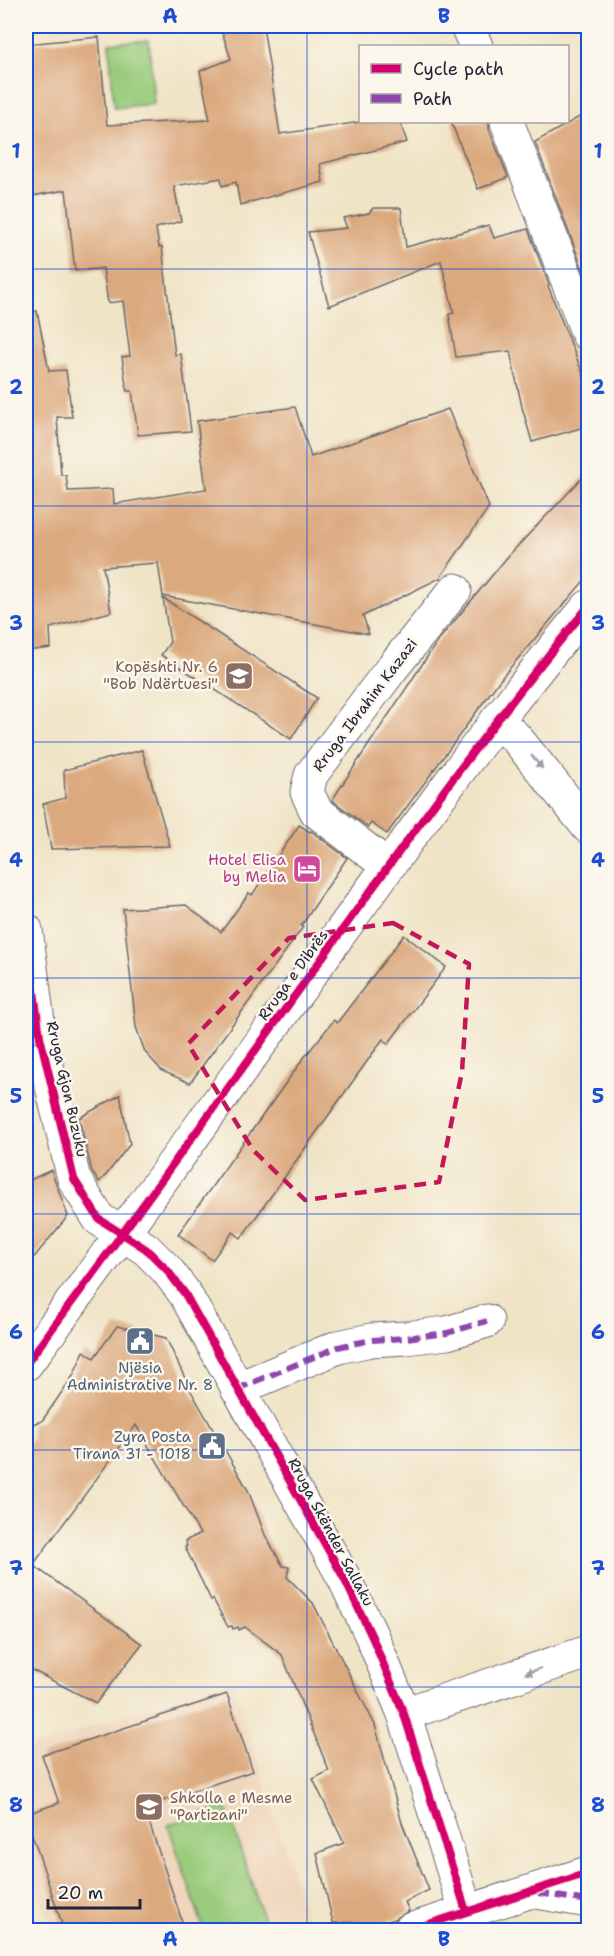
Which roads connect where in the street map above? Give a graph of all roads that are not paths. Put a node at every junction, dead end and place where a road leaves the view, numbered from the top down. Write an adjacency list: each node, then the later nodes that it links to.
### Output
1 (467, 26): 2 (street)
2 (476, 45)
3 (507, 123): 4 (street)
4 (588, 334)
5 (455, 590): 9 (street, Rruga Ibrahim Kazazi)
6 (588, 607): 7 (street, Rruga e Dibrës)
7 (497, 720): 8 (street, one-way to 8); 9 (street, Rruga e Dibrës)
8 (588, 827)
9 (388, 866): 12 (street, Rruga e Dibrës)
10 (26, 930): 11 (street, Rruga Gjon Buzuku)
11 (33, 1040): 12 (street, Rruga Gjon Buzuku)
12 (123, 1234): 14 (street, Rruga e Dibrës); 15 (street, Rruga Skënder Sallaku)
13 (487, 1321): 15 (street)
14 (26, 1364)
15 (237, 1389): 17 (street, Rruga Skënder Sallaku)
16 (588, 1652): 17 (street, one-way to 17)
17 (404, 1714): 21 (street, Rruga Skënder Sallaku)
18 (588, 1873): 19 (street)
19 (531, 1891): 20 (street); 21 (street)
20 (588, 1901)
21 (466, 1911): 22 (street)
22 (410, 1930)

